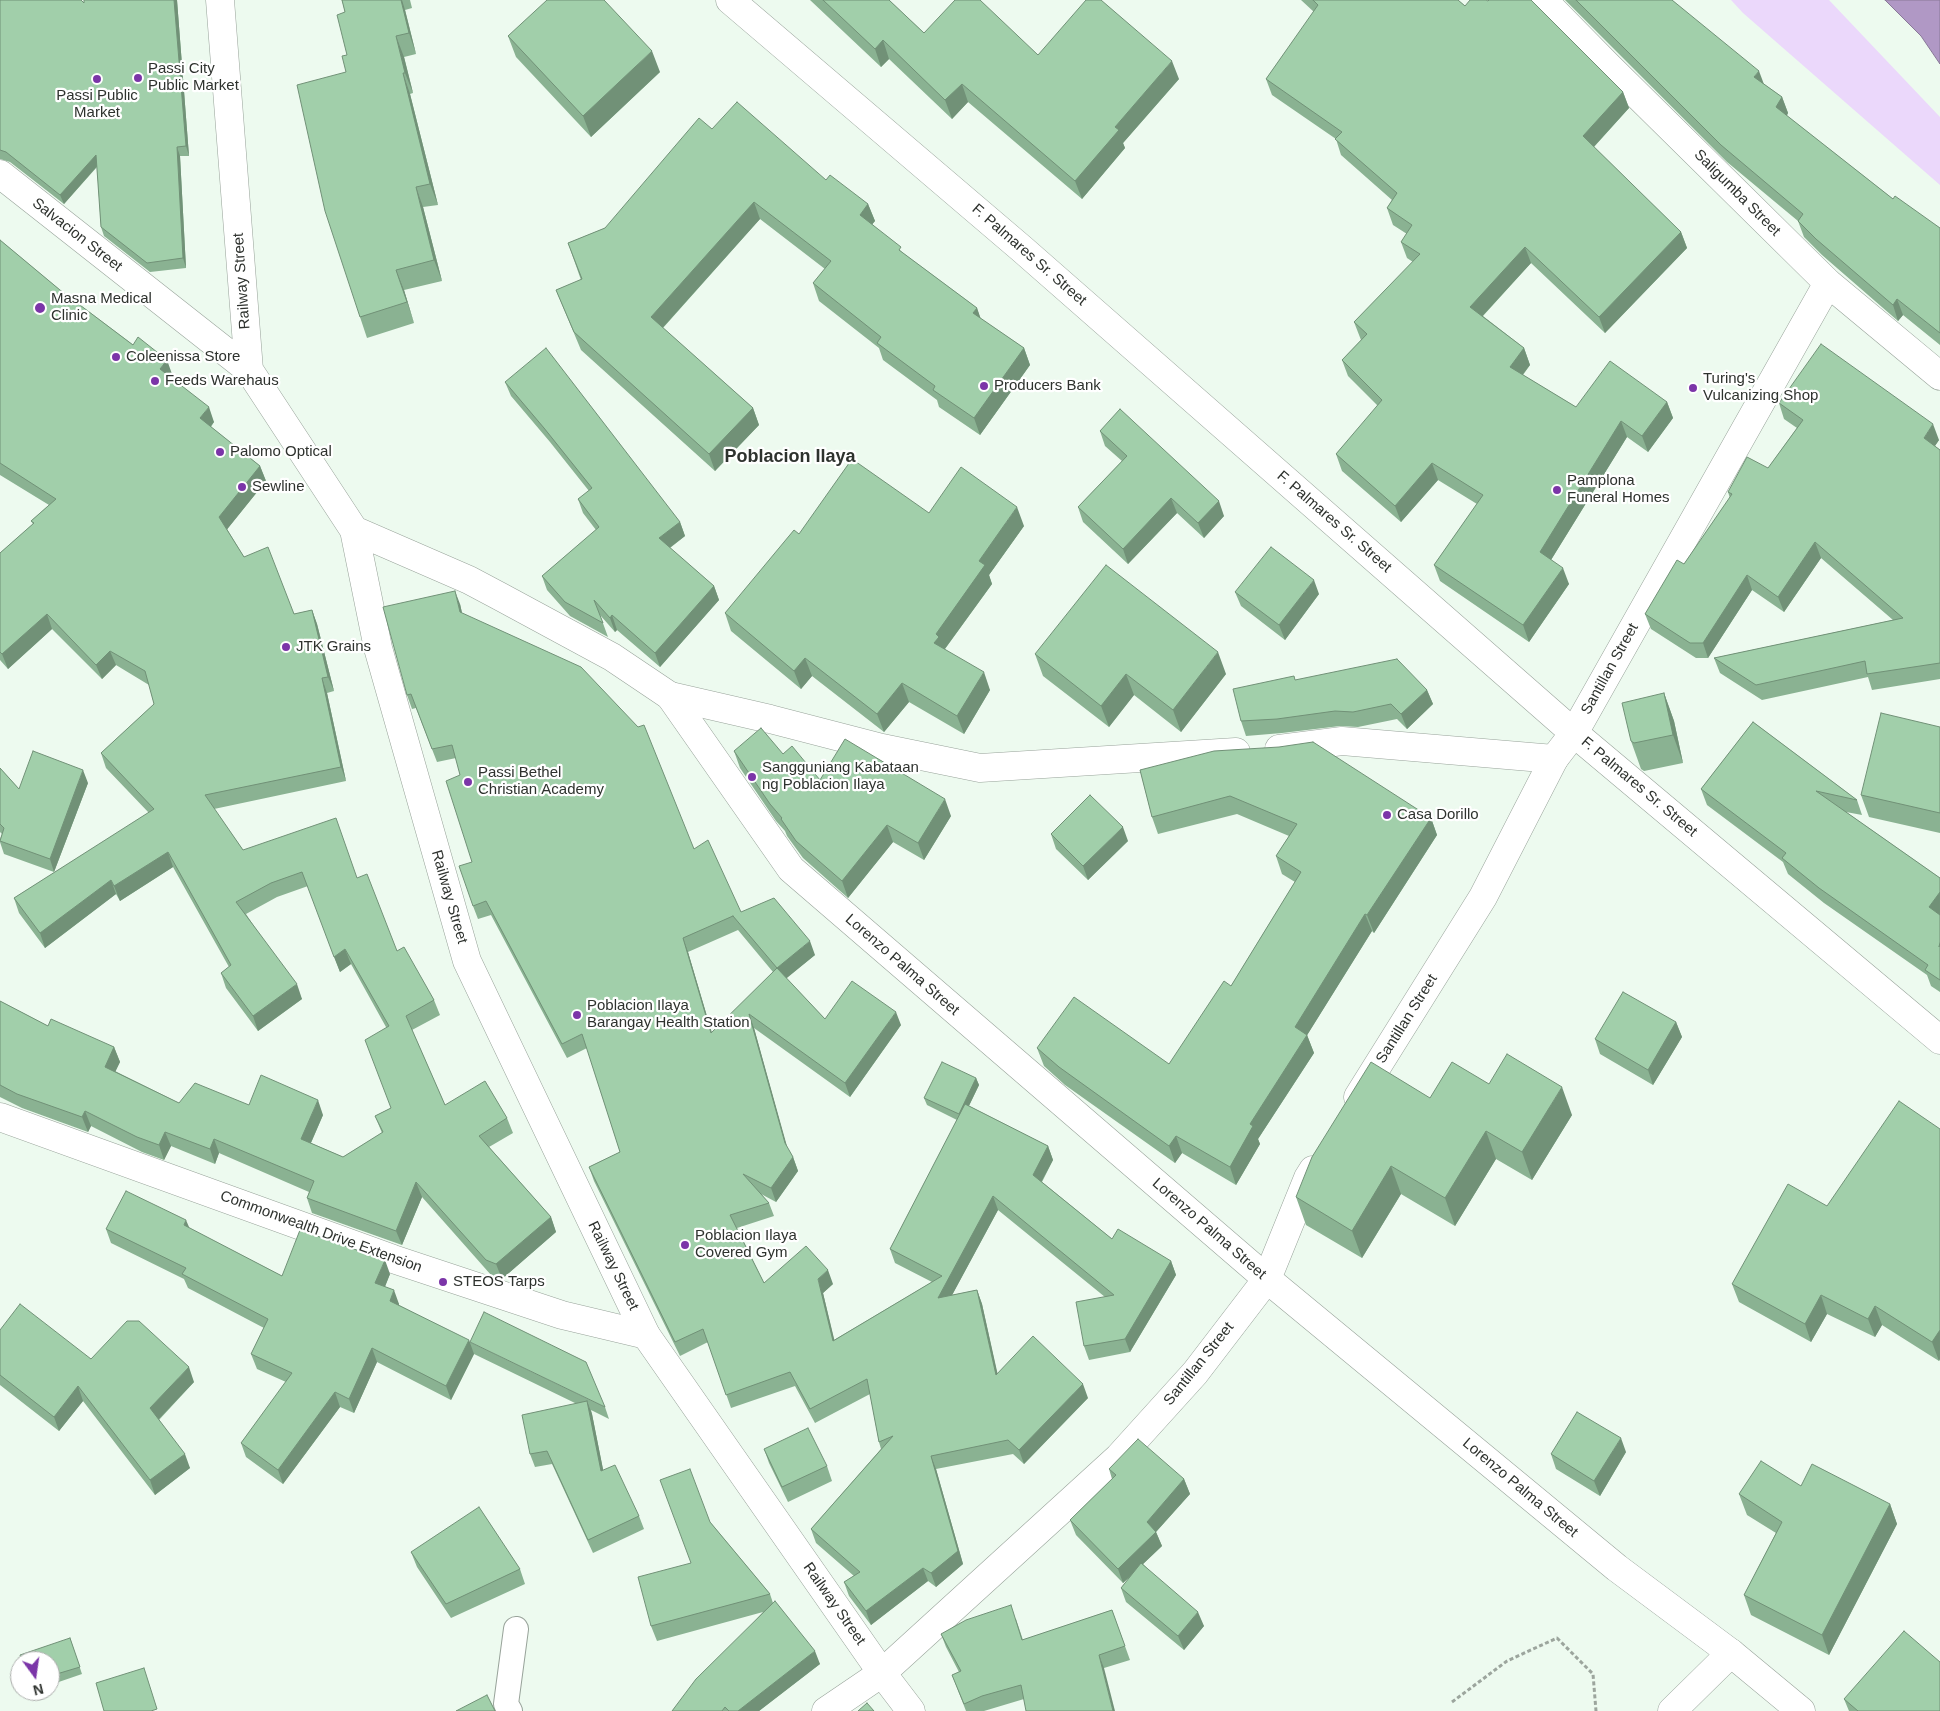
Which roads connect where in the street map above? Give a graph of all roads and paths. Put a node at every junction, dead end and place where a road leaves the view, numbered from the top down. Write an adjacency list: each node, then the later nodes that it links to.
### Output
1 (220, 0): 6 (street, Railway Street)
2 (730, 0): 10 (street, F. Palmares Sr. Street)
3 (1543, 0): 5 (street, Saligumba Street)
4 (0, 174): 6 (street, Salvacion Street)
5 (1828, 283): 7 (street, Saligumba Street); 10 (street, Santillan Street)
6 (249, 370): 8 (street, Railway Street)
7 (1940, 376)
8 (354, 530): 9 (street); 17 (street, Railway Street)
9 (670, 696): 11 (street); 16 (street, Lorenzo Palma Street)
10 (1574, 733): 11 (street, Santillan Street); 12 (street, F. Palmares Sr. Street)
11 (1554, 759): 14 (street, Santillan Street)
12 (1940, 1040)
13 (0, 1117): 17 (street, Commonwealth Drive Extension)
14 (1344, 1120)
15 (1329, 1145): 16 (street, Santillan Street)
16 (1267, 1279): 19 (street, Lorenzo Palma Street); 20 (street, Santillan Street)
17 (646, 1334): 20 (street, Railway Street)
18 (516, 1629): 22 (lane)
19 (1731, 1653): 26 (street); 27 (street, Lorenzo Palma Street)
20 (882, 1673): 23 (street, Santillan Street); 24 (street, Railway Street)
21 (1452, 1702): 25 (path)
22 (510, 1711)
23 (826, 1711)
24 (911, 1711)
25 (1596, 1711)
26 (1672, 1711)
27 (1801, 1711)

